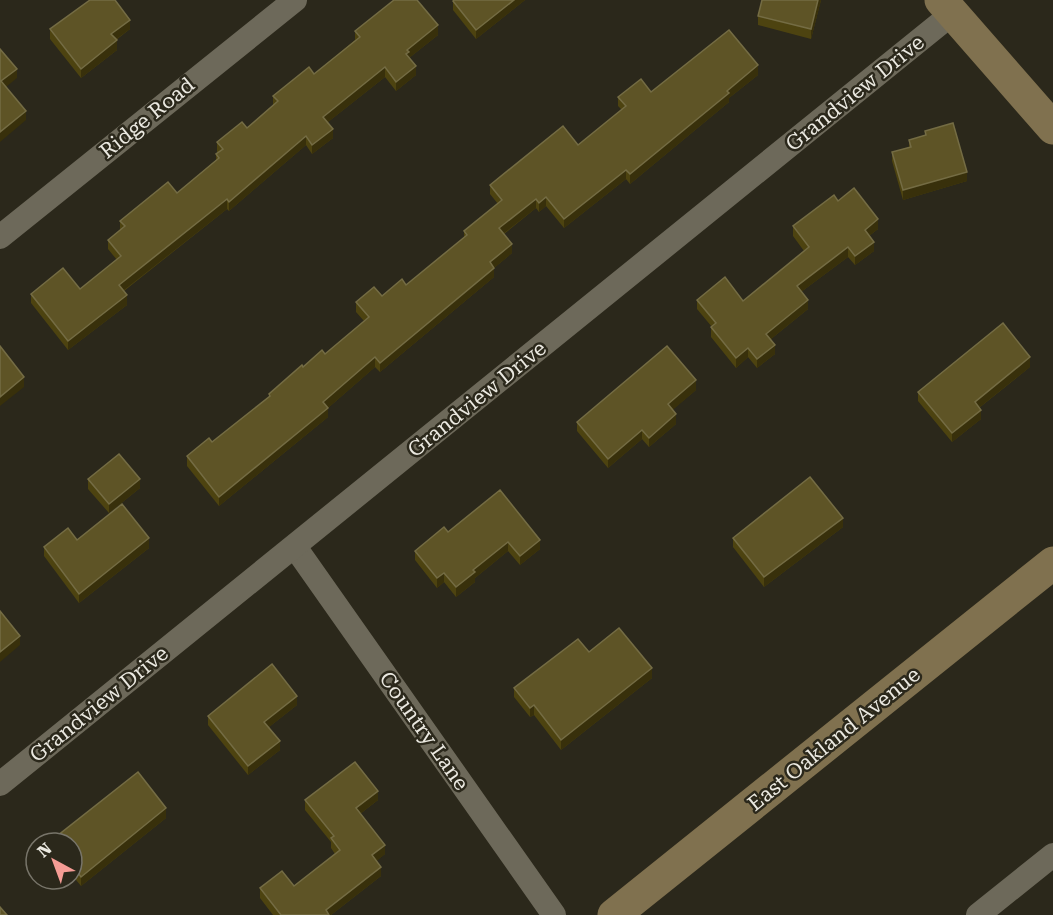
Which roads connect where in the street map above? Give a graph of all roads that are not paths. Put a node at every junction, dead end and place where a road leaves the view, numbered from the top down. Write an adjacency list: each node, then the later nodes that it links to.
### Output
1 (294, 0): 4 (street, Ridge Road)
2 (947, 7): 3 (main road); 5 (street, Grandview Drive)
3 (1053, 128)
4 (0, 237)
5 (295, 547): 7 (street, Grandview Drive); 9 (street, Country Lane)
6 (1053, 563): 10 (main road, East Oakland Avenue)
7 (0, 784)
8 (1053, 855): 11 (street)
9 (554, 915)
10 (614, 915)
11 (978, 915)

